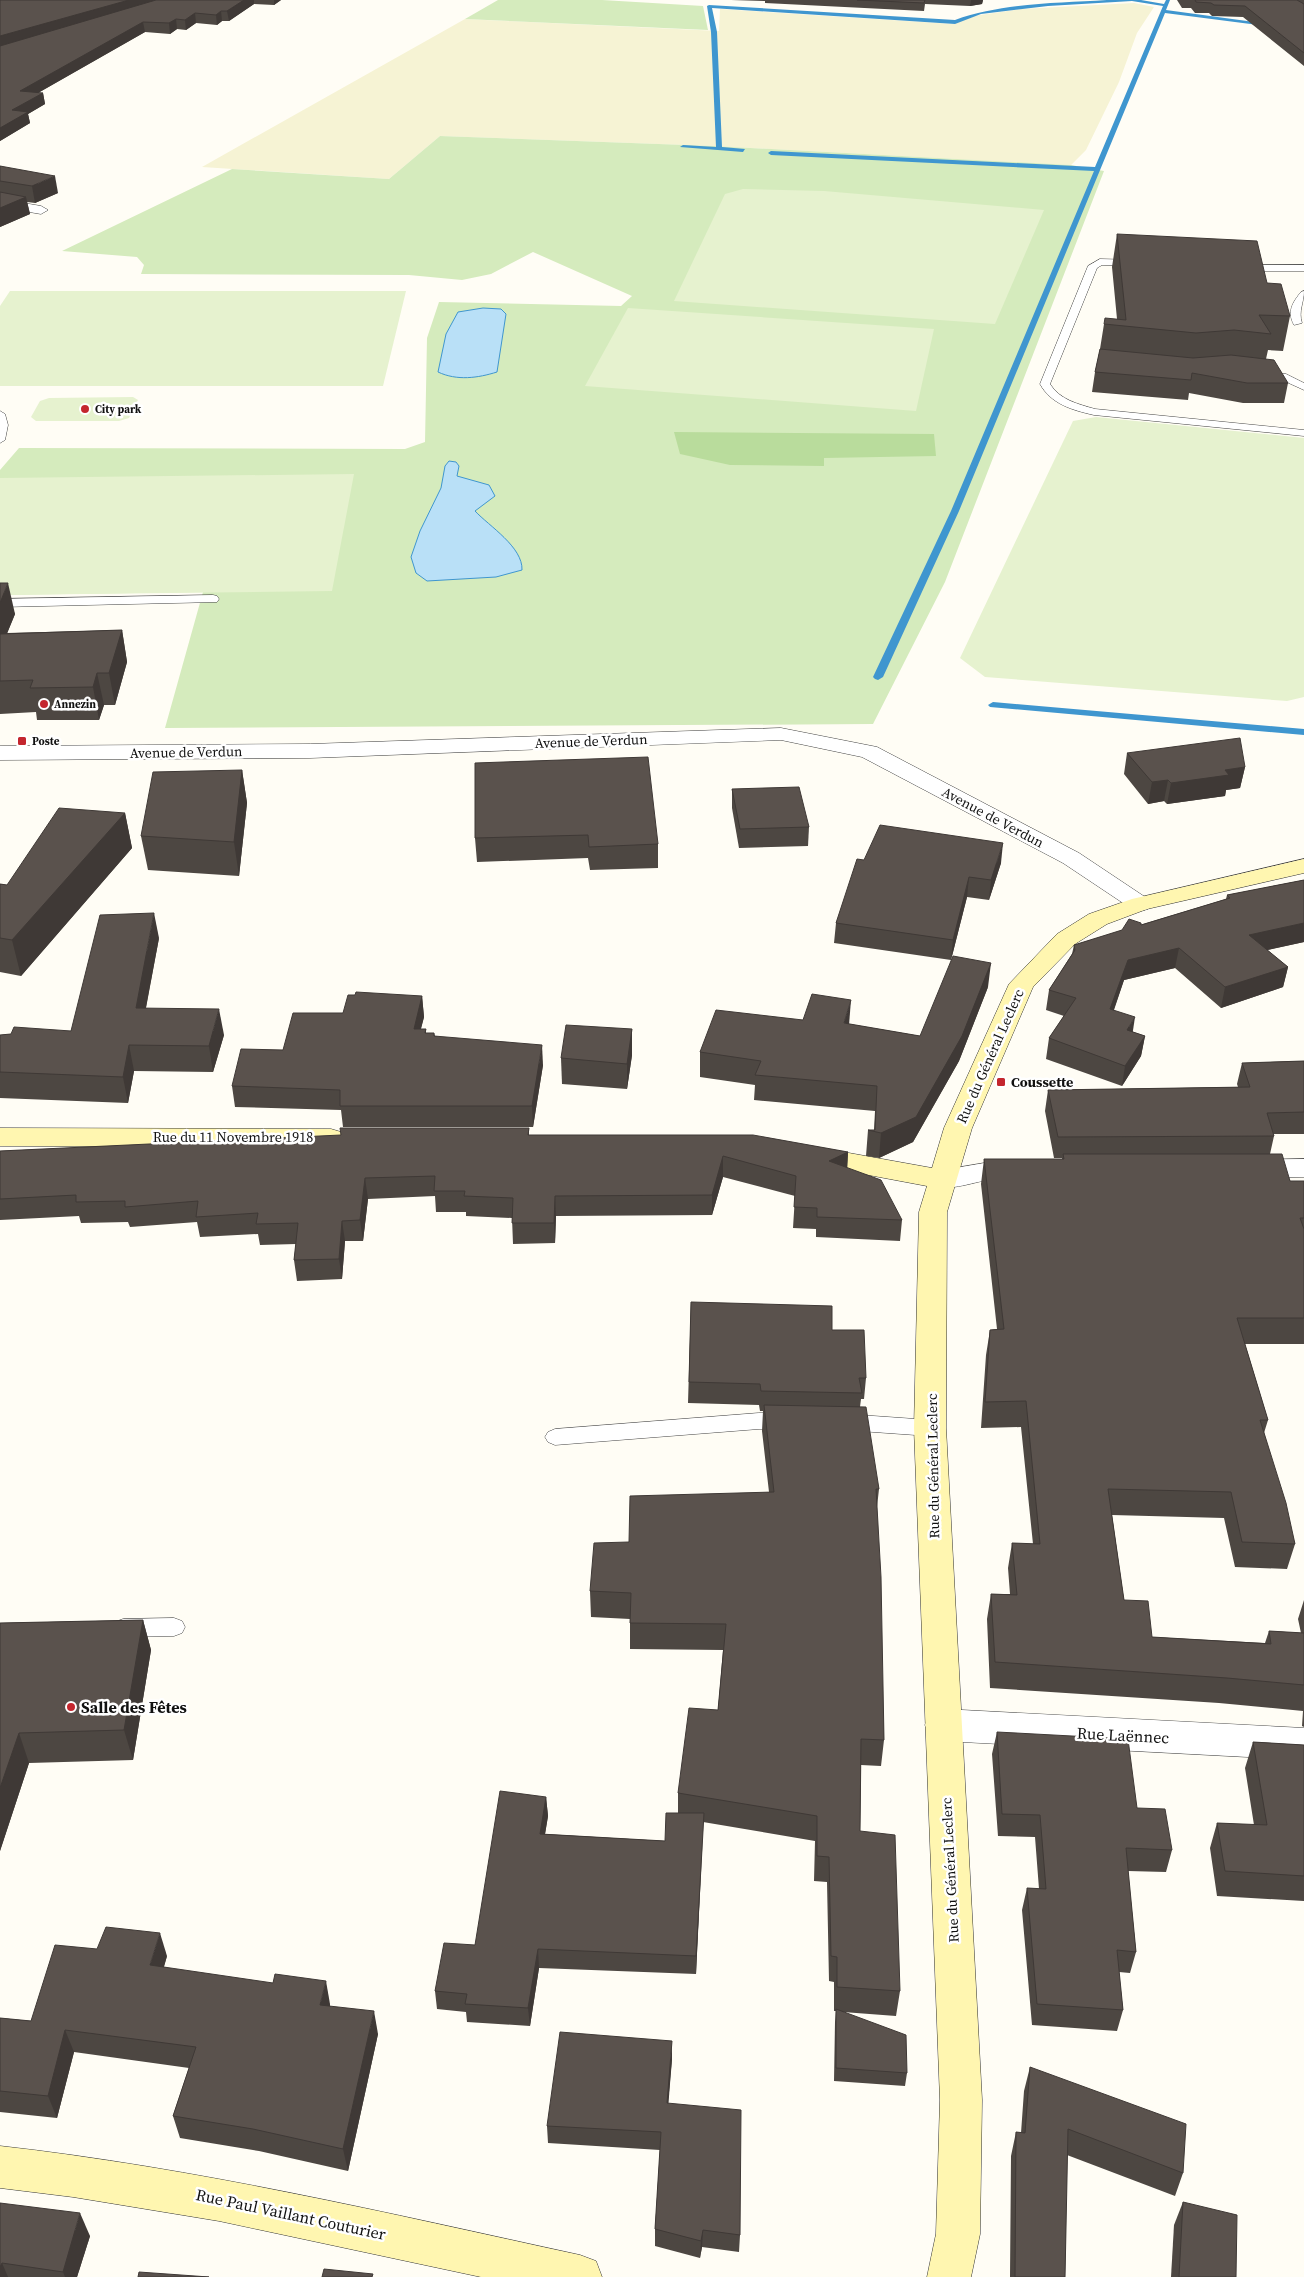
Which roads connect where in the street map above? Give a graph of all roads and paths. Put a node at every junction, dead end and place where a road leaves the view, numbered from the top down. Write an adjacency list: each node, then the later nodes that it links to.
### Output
1 (0, 203): 2 (street)
2 (41, 210)
3 (1151, 264): 11 (lane)
4 (1229, 268): 5 (lane)
5 (1304, 268)
6 (1304, 294): 7 (lane)
7 (1296, 323)
8 (1255, 373): 9 (lane)
9 (1304, 387)
10 (0, 414): 12 (lane)
11 (1304, 432)
12 (0, 440)
13 (213, 599): 14 (lane)
14 (0, 603)
15 (0, 754): 17 (street, Avenue de Verdun)
16 (1304, 866): 17 (street, Rue du Général Leclerc)
17 (1140, 904): 24 (street, Rue du Général Leclerc)
18 (0, 1137): 19 (street, Rue du 11 Novembre 1918)
19 (357, 1138)
20 (789, 1151): 24 (street)
21 (1304, 1168): 22 (street)
22 (1226, 1169)
23 (1042, 1170): 24 (street)
24 (942, 1179): 25 (street, Rue du Général Leclerc)
25 (930, 1428): 26 (lane); 29 (street, Rue du Général Leclerc)
26 (555, 1437)
27 (174, 1626): 28 (lane)
28 (106, 1629)
29 (943, 1725): 30 (street, Rue Laënnec); 33 (street, Rue du Général Leclerc)
30 (1304, 1744)
31 (0, 2167): 32 (street, Rue Paul Vaillant Couturier)
32 (580, 2277)
33 (949, 2277)

